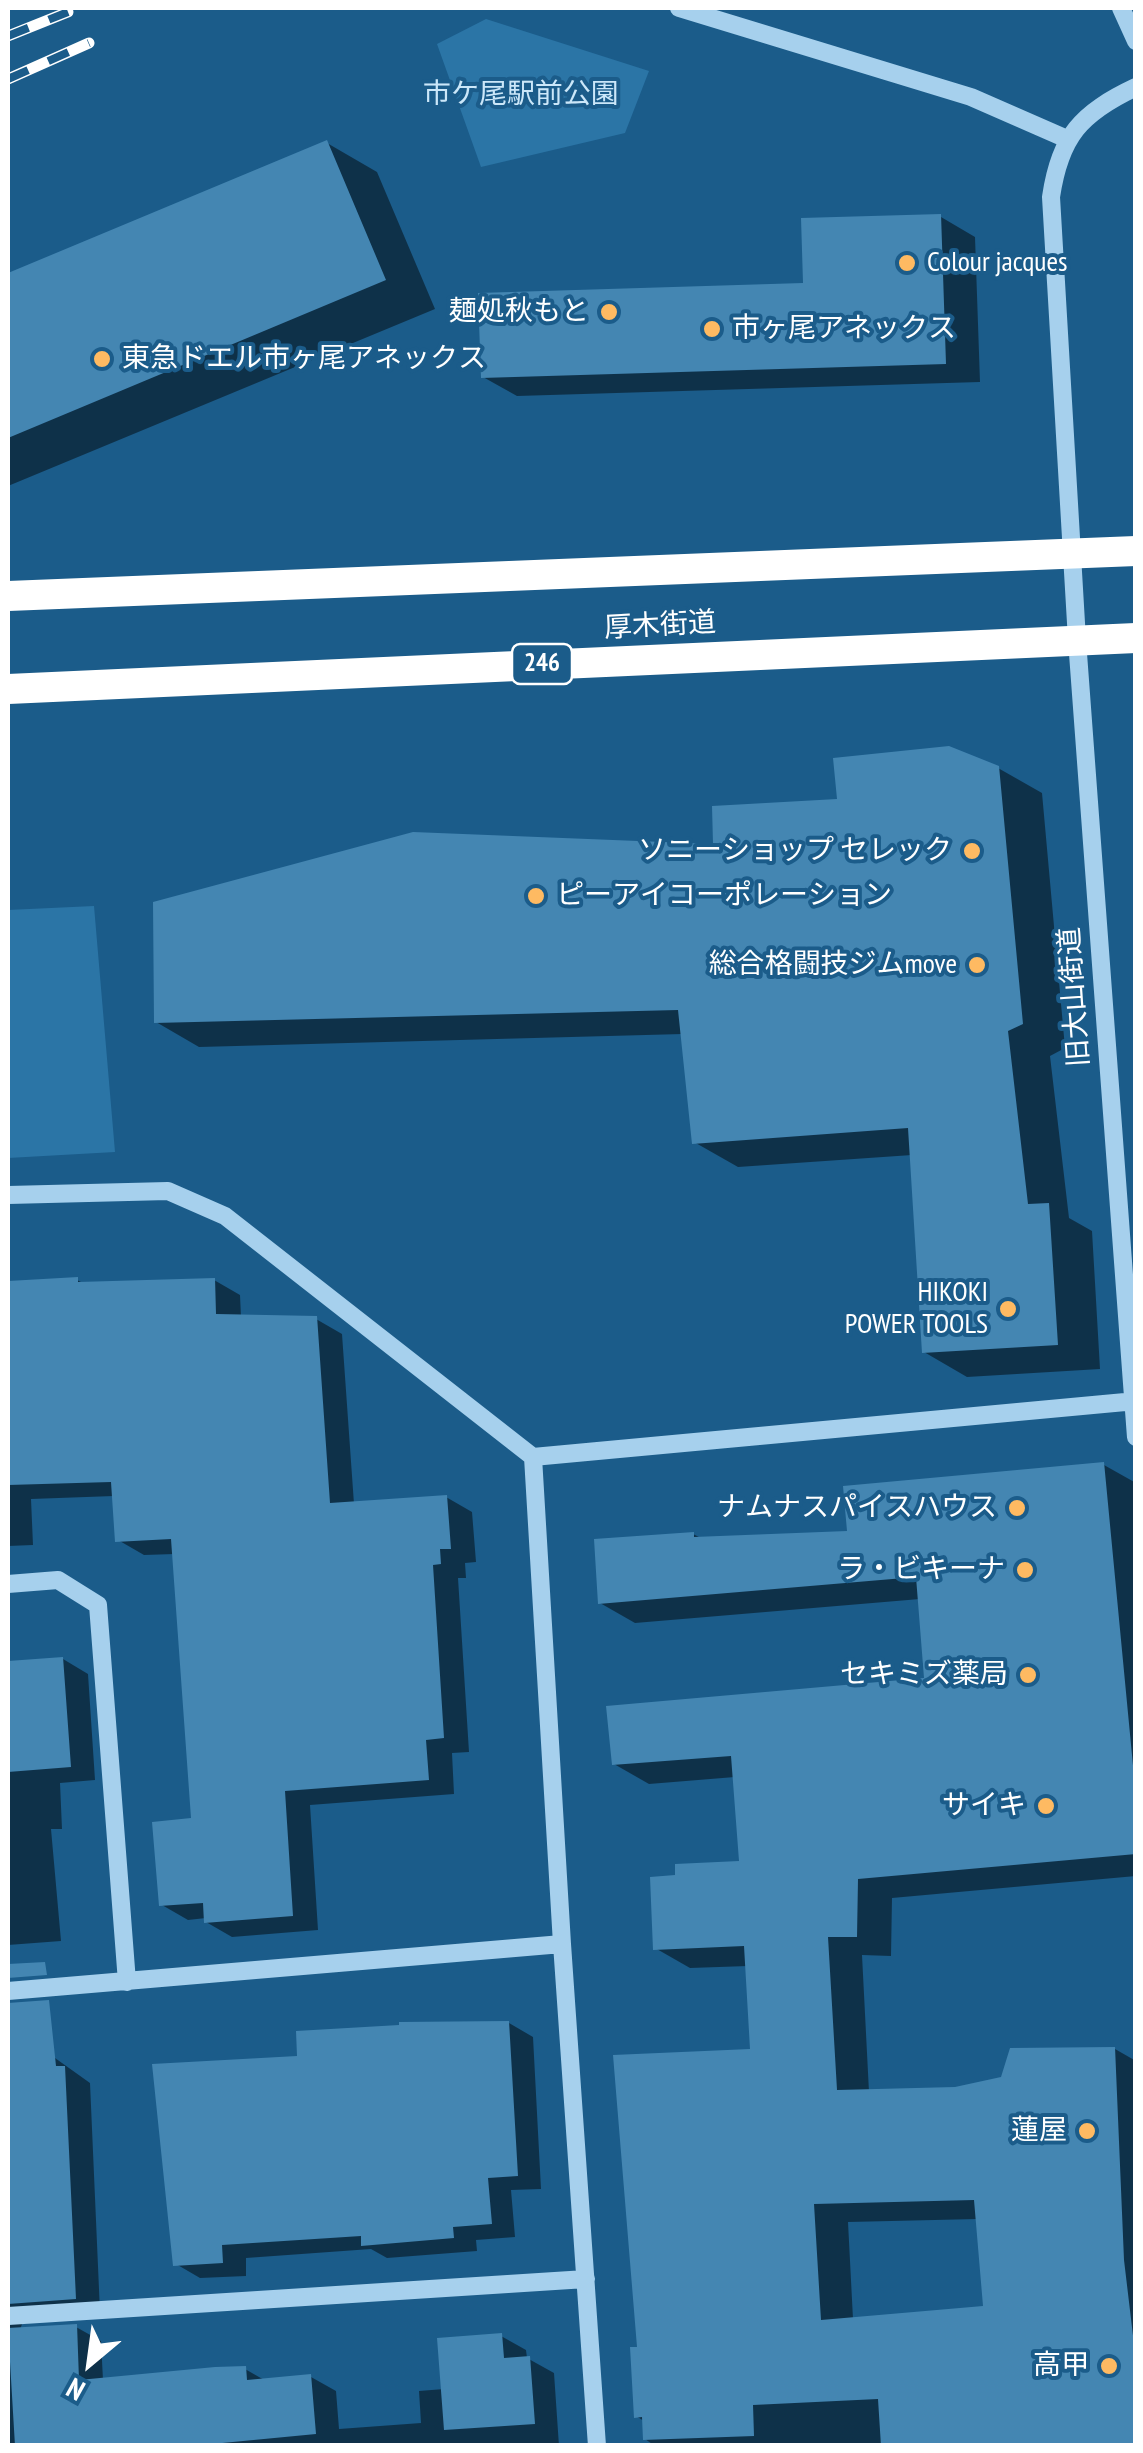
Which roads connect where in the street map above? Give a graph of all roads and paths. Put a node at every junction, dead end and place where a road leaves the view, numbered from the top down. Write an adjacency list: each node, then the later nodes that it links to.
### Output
1 (679, 8): 5 (street)
2 (1121, 8): 3 (street)
3 (1136, 41)
4 (1136, 87): 5 (street)
5 (1067, 139): 7 (street, 旧大山街道)
6 (1136, 551): 7 (highway, 厚木街道)
7 (1071, 554): 8 (highway, 厚木街道); 10 (street, 旧大山街道)
8 (8, 596)
9 (1136, 638): 10 (highway, 厚木街道 / 246)
10 (1076, 640): 11 (highway, 厚木街道 / 246); 13 (street, 旧大山街道)
11 (8, 689)
12 (8, 1195): 15 (street)
13 (1134, 1401): 14 (street, 旧大山街道); 15 (street)
14 (1136, 1437)
15 (533, 1456): 17 (street)
16 (8, 1584): 18 (street)
17 (562, 1944): 18 (street); 20 (street)
18 (127, 1982): 19 (street)
19 (8, 1992)
20 (586, 2279): 21 (street); 22 (street)
21 (8, 2316)
22 (597, 2446)

